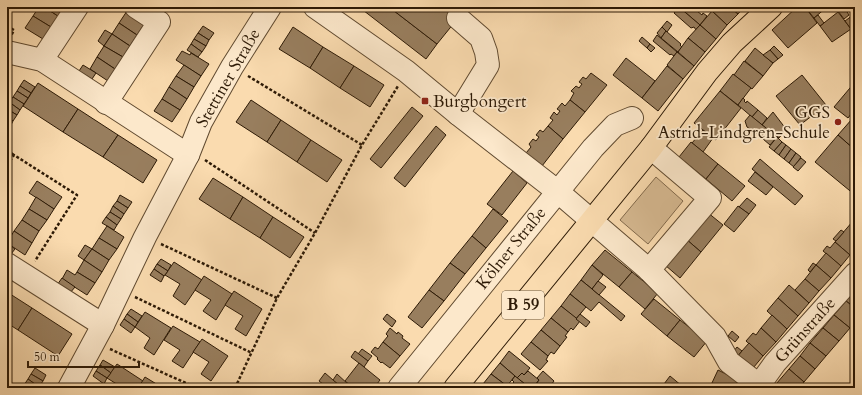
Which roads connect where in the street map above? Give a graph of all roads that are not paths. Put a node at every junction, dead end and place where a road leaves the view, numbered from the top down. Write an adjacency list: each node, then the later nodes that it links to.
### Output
1 (77, 7): 8 (street)
2 (136, 7): 9 (street)
3 (270, 7): 13 (street, Stettiner Straße)
4 (315, 7): 10 (street)
5 (771, 7): 12 (main road, B 59)
6 (458, 18): 10 (street)
7 (7, 52): 8 (street)
8 (42, 60): 9 (street)
9 (106, 103): 13 (street)
10 (458, 114): 14 (street)
11 (632, 118): 14 (street, Kölner Straße)
12 (651, 148): 15 (main road, B 59); 17 (street)
13 (189, 153): 19 (street, Stettiner Straße)
14 (557, 191): 15 (street); 22 (street, Kölner Straße)
15 (591, 221): 17 (street); 23 (main road, B 59)
16 (7, 264): 19 (street)
17 (648, 270): 20 (street)
18 (855, 274): 20 (street, Grünstraße)
19 (99, 334): 21 (street, Stettiner Straße)
20 (758, 386)
21 (69, 388)
22 (399, 388)
23 (455, 388)

